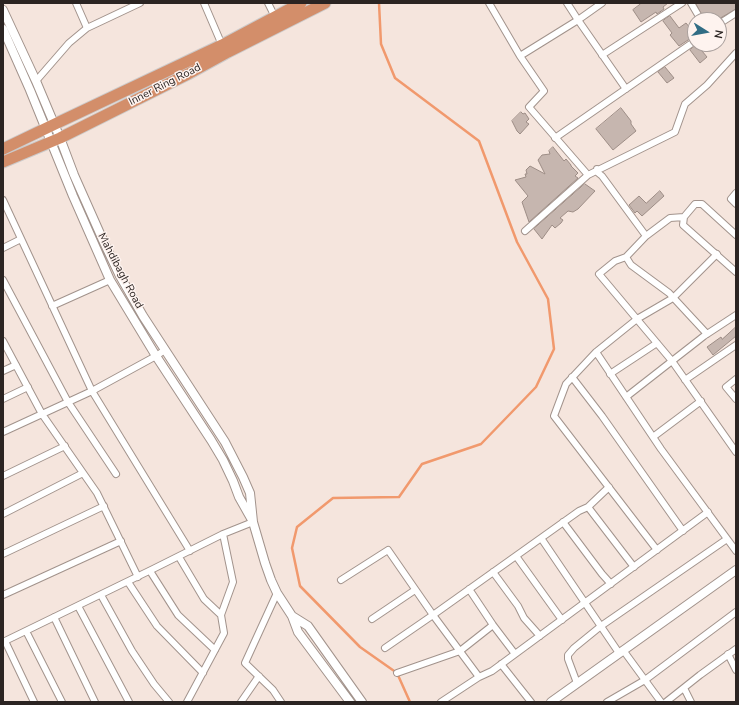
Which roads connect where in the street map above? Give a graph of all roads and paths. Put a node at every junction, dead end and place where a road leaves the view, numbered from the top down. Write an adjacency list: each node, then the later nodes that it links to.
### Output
1 (76, 3): 18 (street)
2 (140, 3): 18 (street)
3 (204, 3): 20 (street)
4 (268, 3): 15 (street)
5 (301, 3): 15 (highway, Inner Ring Road)
6 (325, 3): 29 (highway, Inner Ring Road)
7 (489, 3): 24 (street)
8 (567, 3): 17 (street)
9 (602, 3): 17 (street)
10 (682, 3): 23 (street)
11 (691, 3): 13 (street)
12 (3, 10): 25 (street, Mahdibagh Road)
13 (696, 12)
14 (736, 13): 16 (street)
15 (275, 16): 20 (highway, Inner Ring Road)
16 (727, 19)
17 (578, 20): 23 (street); 24 (street)
18 (87, 28): 25 (street)
19 (3, 29): 27 (street, Mahdibagh Road)
20 (222, 45): 27 (highway, Inner Ring Road)
21 (687, 47): 26 (street)
22 (736, 53): 32 (street)
23 (602, 55): 26 (street)
24 (520, 56): 28 (street)
25 (36, 80): 27 (street, Mahdibagh Road)
26 (626, 89): 28 (street)
27 (50, 126): 29 (street, Mahdibagh Road); 30 (highway, Inner Ring Road)
28 (556, 138): 33 (street)
29 (56, 140): 31 (highway, Inner Ring Road); 47 (street, Mahdibagh Road); 56 (street, Mahdibagh Road)
30 (3, 149)
31 (3, 162)
32 (597, 169): 33 (street); 40 (street)
33 (588, 175): 38 (street)
34 (736, 193): 36 (street)
35 (3, 200): 41 (street)
36 (736, 204)
37 (684, 217): 39 (street); 40 (street); 43 (street)
38 (525, 231)
39 (736, 235)
40 (646, 236): 44 (street)
41 (21, 239): 42 (street); 49 (street)
42 (3, 248)
43 (716, 254): 45 (street); 48 (street)
44 (626, 257): 48 (street); 51 (street)
45 (736, 272)
46 (3, 280): 72 (street)
47 (110, 280): 49 (street); 58 (street, Mahdibagh Road)
48 (673, 298): 51 (street); 52 (street)
49 (52, 306): 67 (street)
50 (736, 316): 52 (street)
51 (637, 319): 54 (street); 57 (street)
52 (707, 334): 59 (street)
53 (3, 341): 60 (street)
54 (657, 343): 59 (street); 62 (street)
55 (736, 345): 65 (street)
56 (165, 350): 58 (street); 86 (street, Mahdibagh Road)
57 (596, 352): 62 (street); 63 (street)
58 (156, 356): 67 (street); 86 (street, Mahdibagh Road)
59 (672, 361): 65 (street); 68 (street)
60 (16, 365): 61 (street); 66 (street)
61 (3, 371)
62 (610, 374): 68 (street)
63 (572, 377): 81 (street); 88 (street)
64 (736, 379): 70 (street)
65 (685, 380): 71 (street)
66 (28, 387): 69 (street); 73 (street)
67 (92, 391): 72 (street); 94 (street)
68 (626, 396): 75 (street)
69 (3, 399)
70 (736, 399)
71 (701, 401): 75 (street); 77 (street)
72 (68, 402): 73 (street); 79 (street)
73 (42, 414): 74 (street); 76 (street)
74 (3, 432)
75 (653, 437): 84 (street)
76 (64, 446): 78 (street); 80 (street)
77 (736, 452)
78 (83, 473): 82 (street); 85 (street)
79 (116, 474)
80 (3, 476)
81 (609, 487): 83 (street); 93 (street)
82 (104, 506): 92 (street); 96 (street)
83 (588, 507): 87 (street); 99 (street)
84 (708, 512): 88 (street); 91 (street)
85 (3, 514)
86 (253, 522): 89 (street); 109 (street, Mahdibagh Road)
87 (563, 522): 90 (street); 106 (street)
88 (683, 531): 93 (street)
89 (223, 534): 94 (street); 115 (street)
90 (541, 538): 98 (street); 112 (street)
91 (727, 539): 95 (street); 122 (street)
92 (121, 541): 103 (street); 111 (street)
93 (657, 550): 99 (street)
94 (190, 551): 97 (street)
95 (736, 551)
96 (3, 554)
97 (179, 556): 101 (street); 115 (street)
98 (516, 556): 102 (street); 120 (street)
99 (634, 567): 106 (street)
100 (736, 570): 130 (street)
101 (150, 571): 103 (street); 128 (street)
102 (492, 572): 107 (street); 124 (street)
103 (138, 577): 105 (street)
104 (340, 580): 108 (street)
105 (128, 582): 110 (street); 135 (street)
106 (611, 584): 112 (street)
107 (469, 589): 116 (street); 121 (street)
108 (415, 590): 116 (street); 119 (street)
109 (277, 593): 117 (street, Mahdibagh Road); 137 (street)
110 (101, 594): 113 (street); 146 (street)
111 (3, 595)
112 (585, 603): 120 (street); 122 (street)
113 (78, 606): 118 (street); 145 (street)
114 (736, 612): 139 (street)
115 (221, 615): 128 (street)
116 (433, 615): 126 (street); 129 (street)
117 (292, 616): 150 (street, Mahdibagh Road); 151 (street, Mahdibagh Road)
118 (54, 617): 123 (street); 144 (street)
119 (372, 619)
120 (562, 620): 124 (street)
121 (493, 625): 129 (street); 131 (street)
122 (601, 626): 130 (street); 140 (street)
123 (26, 631): 125 (street); 143 (street)
124 (540, 636): 131 (street)
125 (4, 641): 142 (street)
126 (385, 648)
127 (736, 649): 132 (street)
128 (215, 650): 135 (street)
129 (460, 651): 136 (street); 138 (street)
130 (621, 652): 139 (street); 140 (street)
131 (515, 654): 133 (street)
132 (728, 654): 134 (street); 141 (street)
133 (502, 664): 138 (street); 153 (street)
134 (736, 670)
135 (203, 672): 147 (street)
136 (397, 673)
137 (260, 676): 148 (street); 149 (street)
138 (479, 677): 152 (street)
139 (645, 680): 155 (street); 156 (street)
140 (577, 683): 154 (street)
141 (684, 688): 157 (street); 158 (street)
142 (34, 702)
143 (62, 702)
144 (95, 702)
145 (129, 702)
146 (169, 702)
147 (187, 702)
148 (241, 702)
149 (281, 702)
150 (350, 702)
151 (362, 702)
152 (441, 702)
153 (531, 702)
154 (551, 702)
155 (607, 702)
156 (661, 702)
157 (666, 702)
158 (691, 702)

